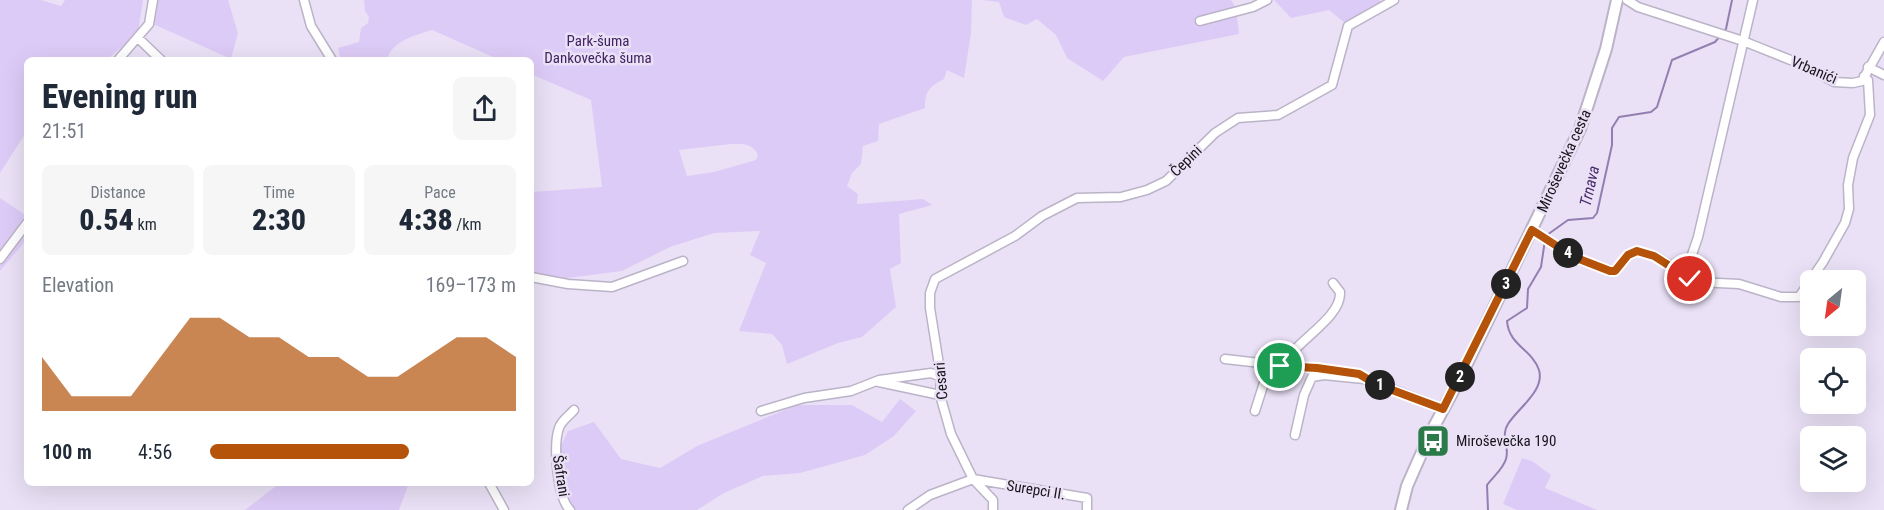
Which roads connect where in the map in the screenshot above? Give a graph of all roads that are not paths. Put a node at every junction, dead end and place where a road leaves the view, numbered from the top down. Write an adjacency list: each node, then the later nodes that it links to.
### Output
1 (153, 0): 9 (street)
2 (304, 0): 14 (street)
3 (1266, 0): 8 (street)
4 (1394, 0): 24 (street, Čepini)
5 (1617, 0): 19 (main road, Miroševečka cesta)
6 (1627, 0): 10 (street, Vrbanići)
7 (1753, 0): 10 (street)
8 (1200, 21)
9 (138, 38): 12 (street); 13 (street)
10 (1743, 41): 17 (street, Vrbanići); 22 (street)
11 (1884, 42): 15 (street)
12 (121, 57)
13 (158, 57)
14 (330, 57)
15 (1868, 67): 16 (street); 17 (street)
16 (1884, 75)
17 (1864, 76): 22 (street)
18 (24, 227): 20 (street)
19 (1532, 230): 22 (street); 33 (main road, Miroševečka cesta)
20 (0, 259)
21 (682, 261): 23 (street)
22 (1685, 275)
23 (534, 278)
24 (935, 279): 29 (street, Cesari)
25 (1334, 283): 28 (street)
26 (1225, 359): 27 (street)
27 (1270, 364): 28 (street); 36 (street)
28 (1283, 367): 30 (street)
29 (941, 376): 31 (street); 32 (street, Cesari)
30 (1365, 379): 33 (street); 37 (street)
31 (876, 381): 32 (street); 35 (street)
32 (940, 395): 38 (street, Cesari)
33 (1443, 409): 45 (main road, Miroševečka cesta)
34 (574, 410): 41 (street, Šafrani)
35 (761, 411)
36 (1255, 411)
37 (1295, 435)
38 (973, 479): 42 (street); 43 (street, Cesari); 44 (street, Surepci II.)
39 (491, 486): 40 (street)
40 (504, 510)
41 (570, 510)
42 (908, 510)
43 (993, 510)
44 (1087, 510)
45 (1401, 510)

